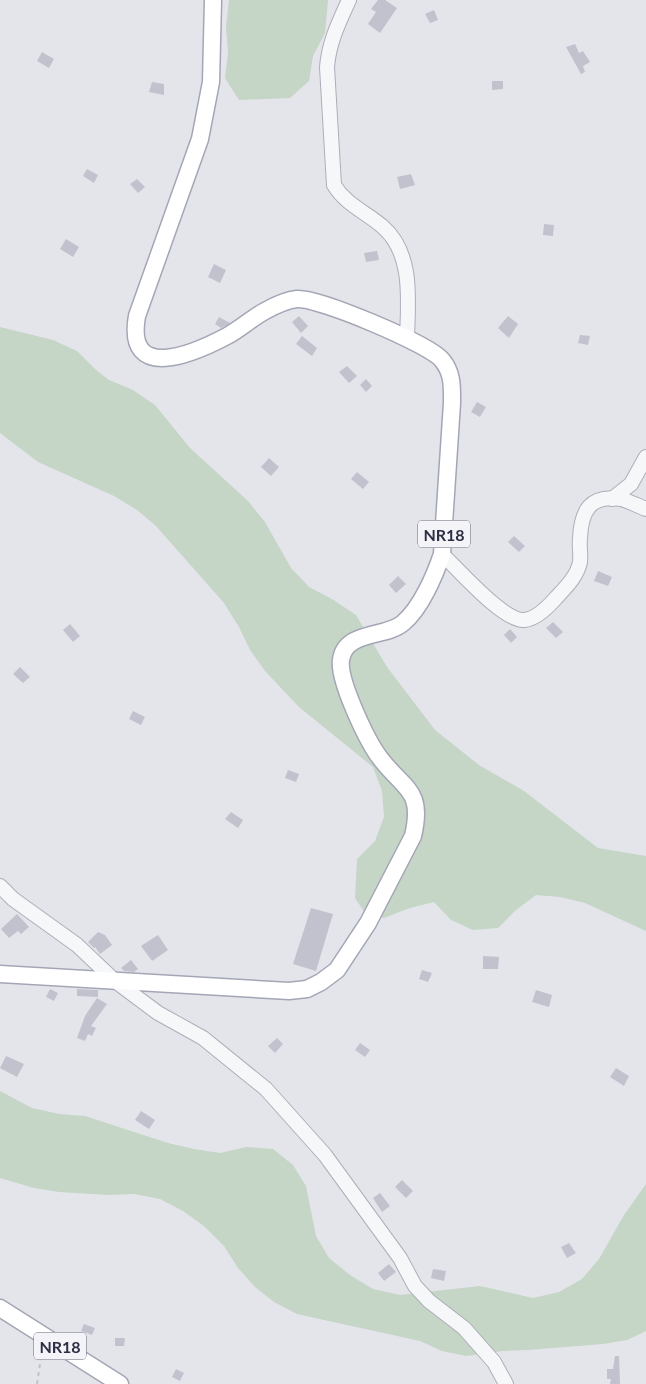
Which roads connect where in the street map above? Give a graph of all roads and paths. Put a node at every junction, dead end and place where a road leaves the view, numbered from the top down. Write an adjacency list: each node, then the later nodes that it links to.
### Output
1 (213, 0): 3 (main road, NR18)
2 (349, 0): 3 (street)
3 (407, 339): 7 (main road, NR18)
4 (646, 457): 5 (street)
5 (612, 499): 6 (street); 7 (street)
6 (646, 508)
7 (442, 554): 10 (main road, NR18)
8 (0, 886): 10 (street)
9 (0, 974): 10 (main road, NR18)
10 (115, 980): 15 (street)
11 (0, 1308): 12 (main road, NR18)
12 (44, 1336): 13 (path); 14 (main road, NR18)
13 (37, 1384)
14 (120, 1384)
15 (506, 1384)

